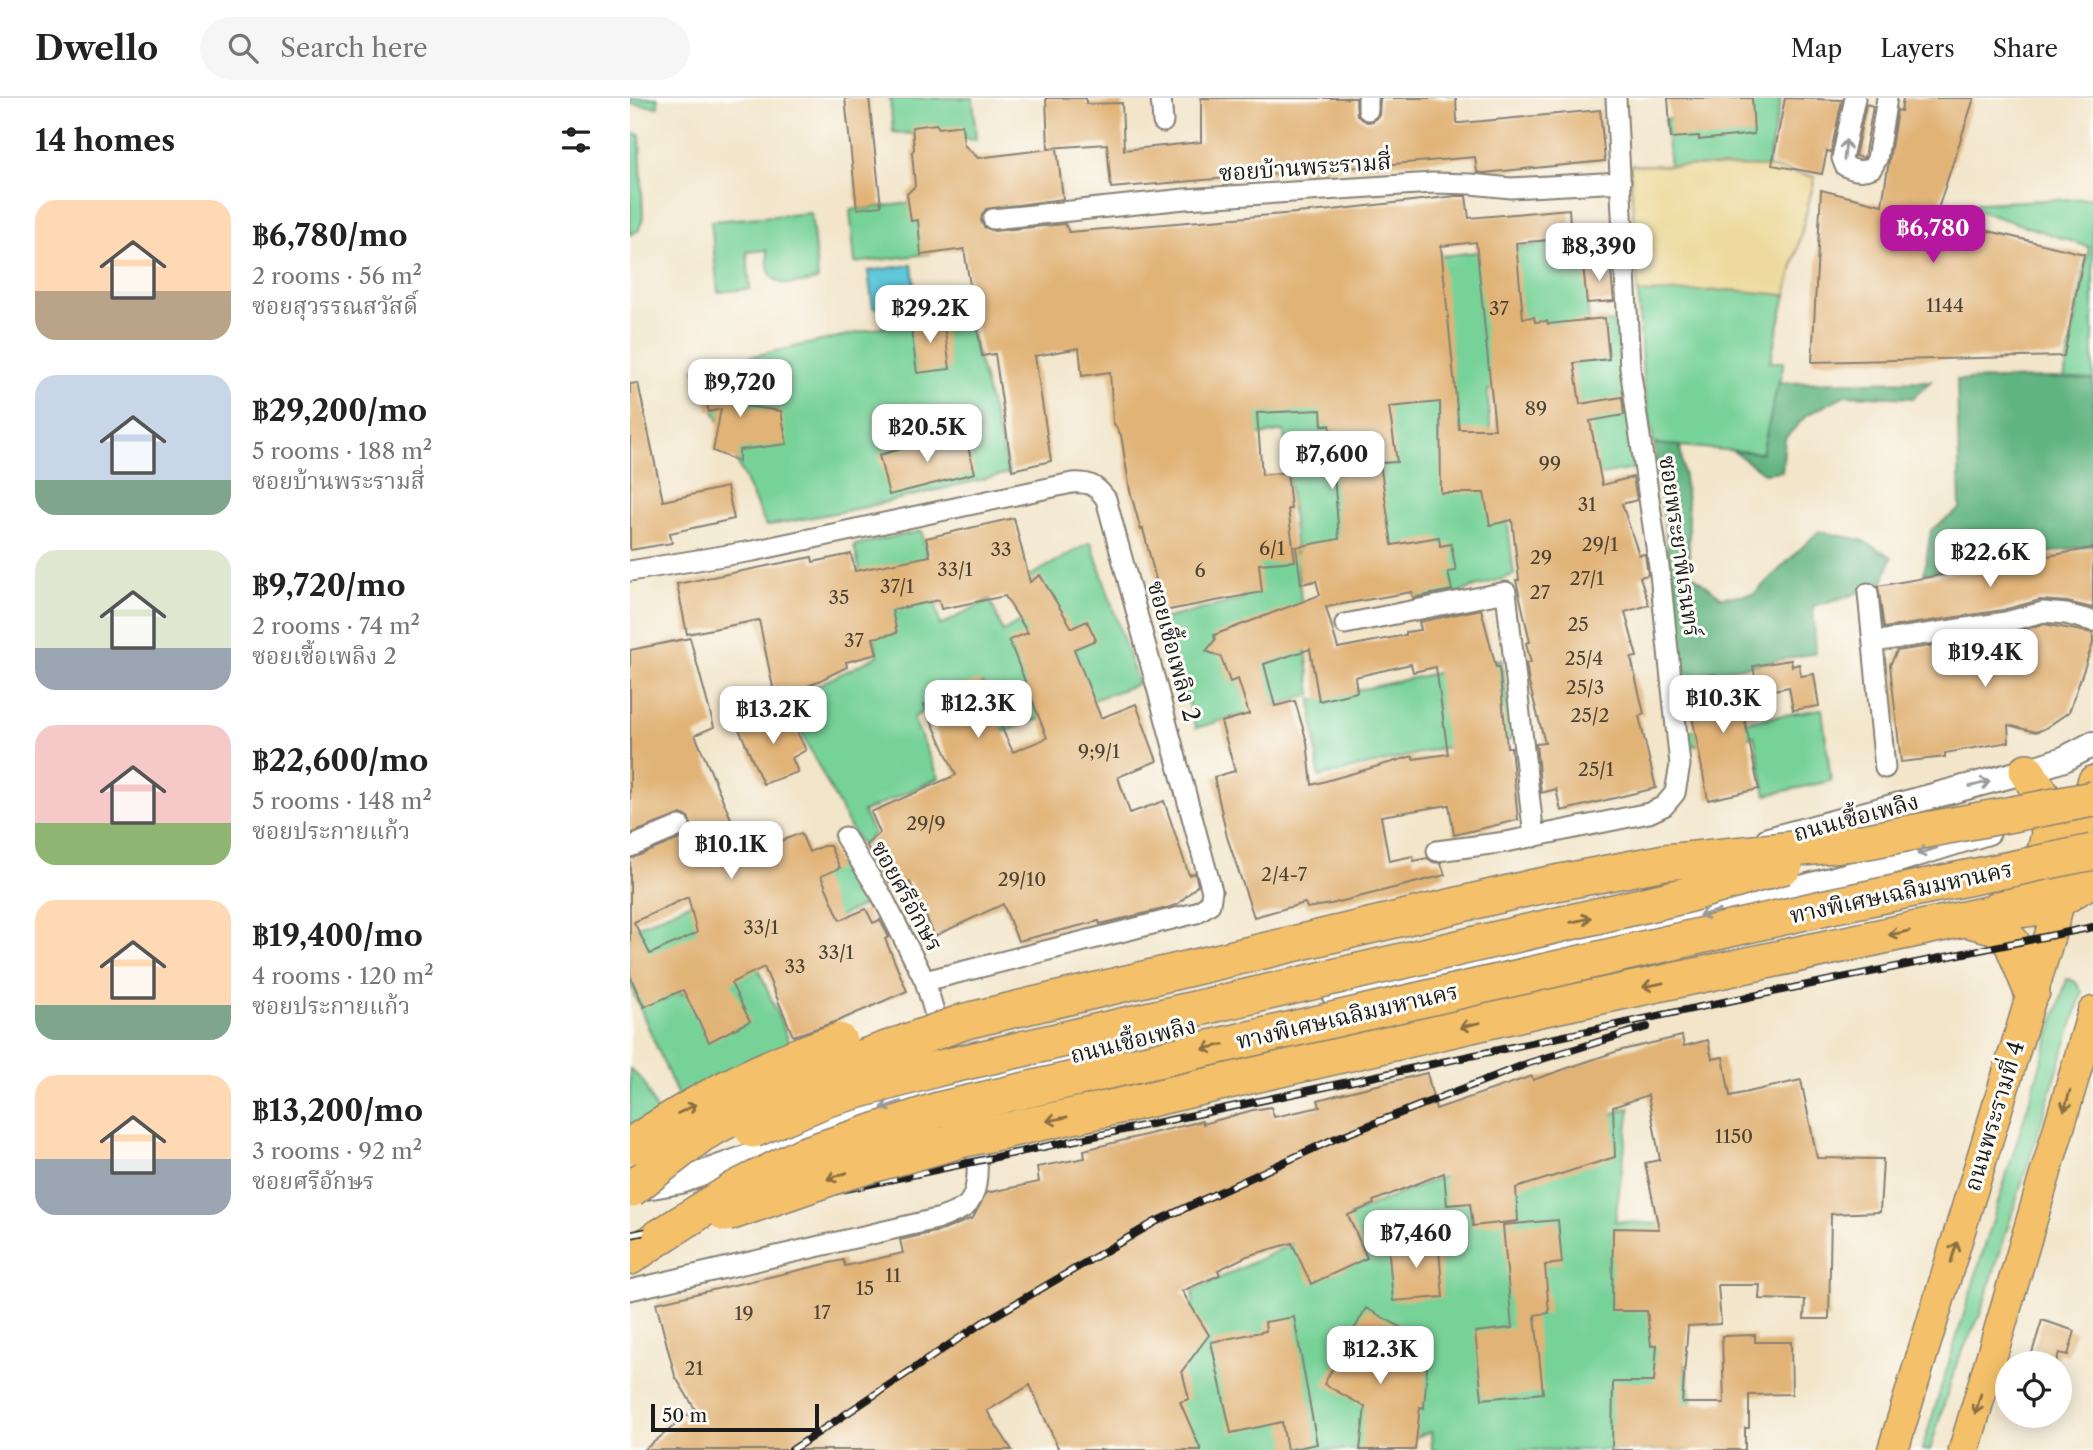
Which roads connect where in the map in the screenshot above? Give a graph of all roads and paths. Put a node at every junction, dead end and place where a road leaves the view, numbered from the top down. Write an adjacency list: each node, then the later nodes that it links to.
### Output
1 (1160, 98): 5 (street)
2 (1616, 98): 6 (street, ซอยพระยาพิเรนทร์)
3 (1855, 98): 4 (street, one-way to 3)
4 (1887, 98)
5 (1163, 122)
6 (1621, 182): 7 (street, ซอยบ้านพระรามสี่); 20 (street, ซอยพระยาพิเรนทร์)
7 (993, 219)
8 (630, 571): 30 (street, ซอยเชื้อเพลิง 2)
9 (1868, 593): 12 (street)
10 (2093, 621): 12 (street)
11 (1345, 624): 20 (street)
12 (1873, 642): 14 (street)
13 (2093, 744): 15 (street, ถนนเชื้อเพลิง)
14 (1885, 768)
15 (2027, 771): 17 (highway); 22 (street, ถนนเชื้อเพลิง, one-way to 15)
16 (2091, 794): 17 (street, ถนนเชื้อเพลิง); 21 (highway, ทางพิเศษเฉลิมมหานคร, bridge); 27 (main road, ถนนพระรามที่ 4)
17 (2047, 814): 28 (highway); 29 (street, ถนนเชื้อเพลิง, one-way to 29)
18 (680, 826): 23 (street)
19 (845, 837): 30 (street, ซอยศรีอักษร)
20 (1534, 837): 24 (street, ซอยพระยาพิเรนทร์)
21 (1862, 842): 36 (highway, ทางพิเศษเฉลิมมหานคร, bridge); 37 (highway, ทางพิเศษเฉลิมมหานคร, one-way to 21, bridge)
22 (1749, 846): 29 (street, ถนนเชื้อเพลิง); 34 (highway, one-way to 22, bridge)
23 (630, 847)
24 (1437, 851)
25 (2093, 852): 38 (highway, ทางพิเศษเฉลิมมหานคร, one-way to 38, bridge)
26 (2093, 878): 27 (highway)
27 (2060, 899): 28 (highway); 31 (main road, ถนนพระรามที่ 4)
28 (1979, 916): 31 (highway); 38 (highway, one-way to 38, bridge)
29 (1641, 932): 33 (street, ถนนเชื้อเพลิง)
30 (925, 981): 33 (street)
31 (2032, 992): 41 (main road, ถนนพระรามที่ 4, one-way to 31)
32 (2093, 1012): 42 (main road, one-way to 42)
33 (956, 1083): 35 (street, ถนนเชื้อเพลิง); 36 (street, ถนนเชื้อเพลิง, one-way to 36); 40 (street)
34 (630, 1146)
35 (630, 1174)
36 (630, 1190)
37 (630, 1204)
38 (662, 1236): 39 (highway, ทางพิเศษเฉลิมมหานคร)
39 (630, 1257)
40 (630, 1290)
41 (1893, 1450)
42 (1964, 1450)

